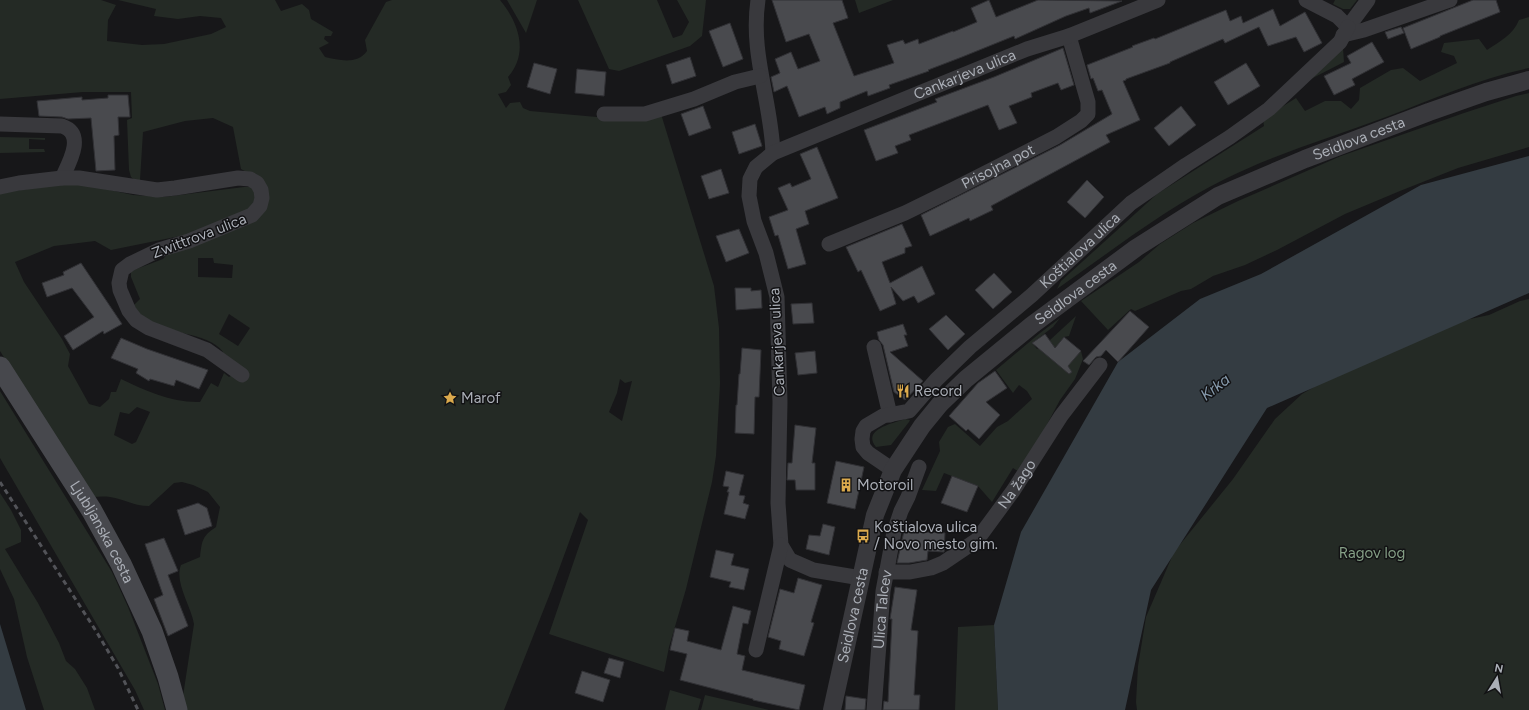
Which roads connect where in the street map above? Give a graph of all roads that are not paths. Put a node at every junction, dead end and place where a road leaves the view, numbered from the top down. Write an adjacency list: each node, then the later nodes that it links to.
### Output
1 (758, 0): 8 (street)
2 (1158, 0): 7 (street, Cankarjeva ulica)
3 (1306, 0): 6 (street)
4 (1368, 0): 6 (street, Koštialova ulica)
5 (1450, 0): 6 (street)
6 (1345, 31): 20 (street, Koštialova ulica)
7 (1069, 36): 12 (street, Cankarjeva ulica); 15 (street, Prisojna pot)
8 (760, 76): 10 (street); 12 (street)
9 (1529, 80): 22 (street, Seidlova cesta)
10 (604, 114)
11 (0, 124): 13 (street)
12 (773, 153): 23 (street, Cankarjeva ulica)
13 (62, 178): 14 (street, Zwittrova ulica); 19 (street, Zwittrova ulica)
14 (0, 187)
15 (829, 244)
16 (874, 347): 20 (street)
17 (1100, 365): 24 (street, Na žago)
18 (0, 367): 27 (main road, Ljubljanska cesta)
19 (242, 375)
20 (890, 415): 22 (street, Koštialova ulica)
21 (919, 467): 24 (street, Ulica Talcev)
22 (894, 470): 25 (street, Seidlova cesta)
23 (781, 545): 25 (street); 26 (street, Cankarjeva ulica)
24 (886, 572): 29 (street, Ulica Talcev)
25 (861, 578): 28 (street, Seidlova cesta)
26 (756, 650)
27 (177, 710)
28 (832, 710)
29 (874, 710)

